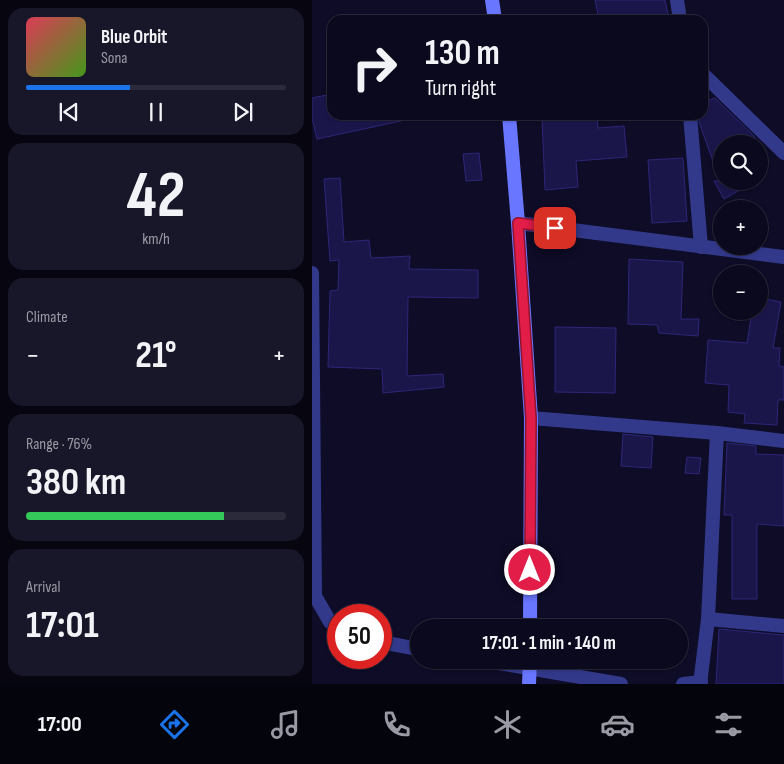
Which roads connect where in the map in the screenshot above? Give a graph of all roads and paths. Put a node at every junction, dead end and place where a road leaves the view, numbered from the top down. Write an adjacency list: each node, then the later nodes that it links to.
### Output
1 (492, 0): 3 (main road)
2 (677, 0): 4 (street)
3 (495, 15)
4 (679, 15)
5 (708, 79): 8 (street)
6 (509, 120): 9 (main road)
7 (690, 120): 10 (street)
8 (784, 153)
9 (518, 223): 10 (street); 13 (main road)
10 (701, 247): 11 (street)
11 (784, 256)
12 (312, 273): 15 (street)
13 (531, 418): 14 (street); 19 (main road)
14 (716, 433): 16 (street); 18 (street)
15 (313, 437): 17 (street)
16 (784, 441)
17 (327, 617)
18 (708, 618): 20 (street); 25 (street)
19 (530, 619)
20 (784, 626)
21 (392, 644): 22 (street)
22 (410, 647)
23 (530, 669): 26 (main road)
24 (553, 669): 27 (street)
25 (700, 683): 28 (street)
26 (529, 684)
27 (621, 684)
28 (683, 684)

